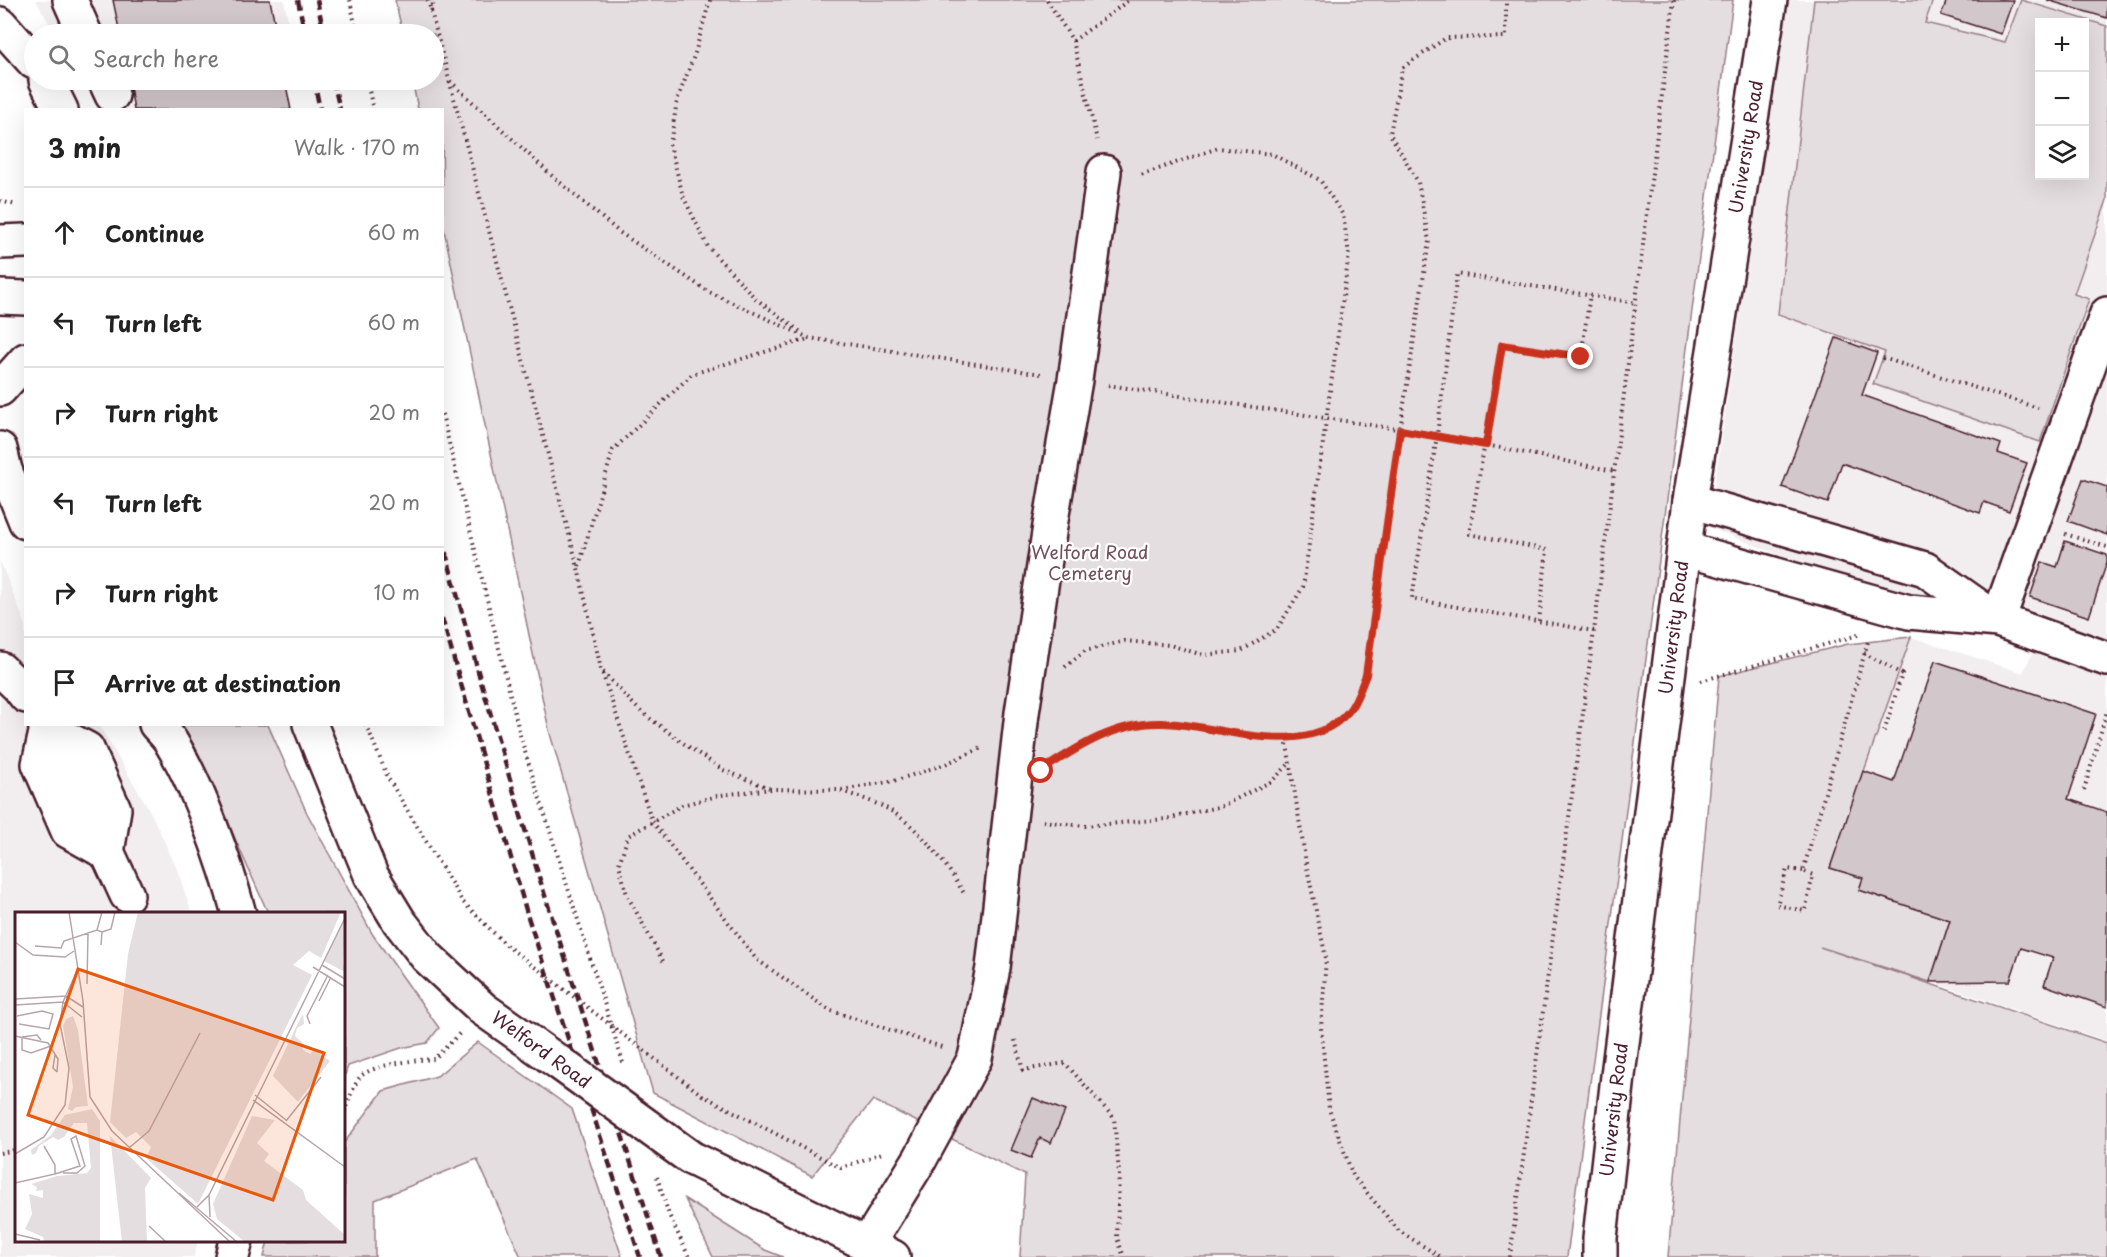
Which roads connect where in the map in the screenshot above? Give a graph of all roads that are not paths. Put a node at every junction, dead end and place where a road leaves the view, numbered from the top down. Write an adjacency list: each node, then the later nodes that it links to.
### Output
1 (70, 0): 4 (main road)
2 (1770, 0): 17 (main road, University Road)
3 (0, 24): 5 (main road)
4 (81, 24)
5 (24, 51)
6 (50, 90): 7 (main road)
7 (60, 108)
8 (1104, 172): 30 (main road)
9 (24, 241): 10 (main road)
10 (0, 242)
11 (0, 297): 12 (main road)
12 (24, 298)
13 (2107, 314): 20 (main road)
14 (24, 362): 15 (main road)
15 (0, 389)
16 (0, 449): 18 (main road)
17 (1690, 501): 19 (main road, University Road); 20 (main road)
18 (24, 517)
19 (1684, 549): 20 (main road); 32 (main road, University Road)
20 (1998, 620): 21 (main road)
21 (2107, 659)
22 (0, 669): 23 (main road)
23 (24, 693)
24 (46, 726): 27 (main road)
25 (158, 726): 28 (main road)
26 (311, 726): 30 (main road, Welford Road, bridge)
27 (127, 895)
28 (237, 912)
29 (236, 1242): 31 (main road)
30 (880, 1251)
31 (232, 1257)
32 (1600, 1257)

